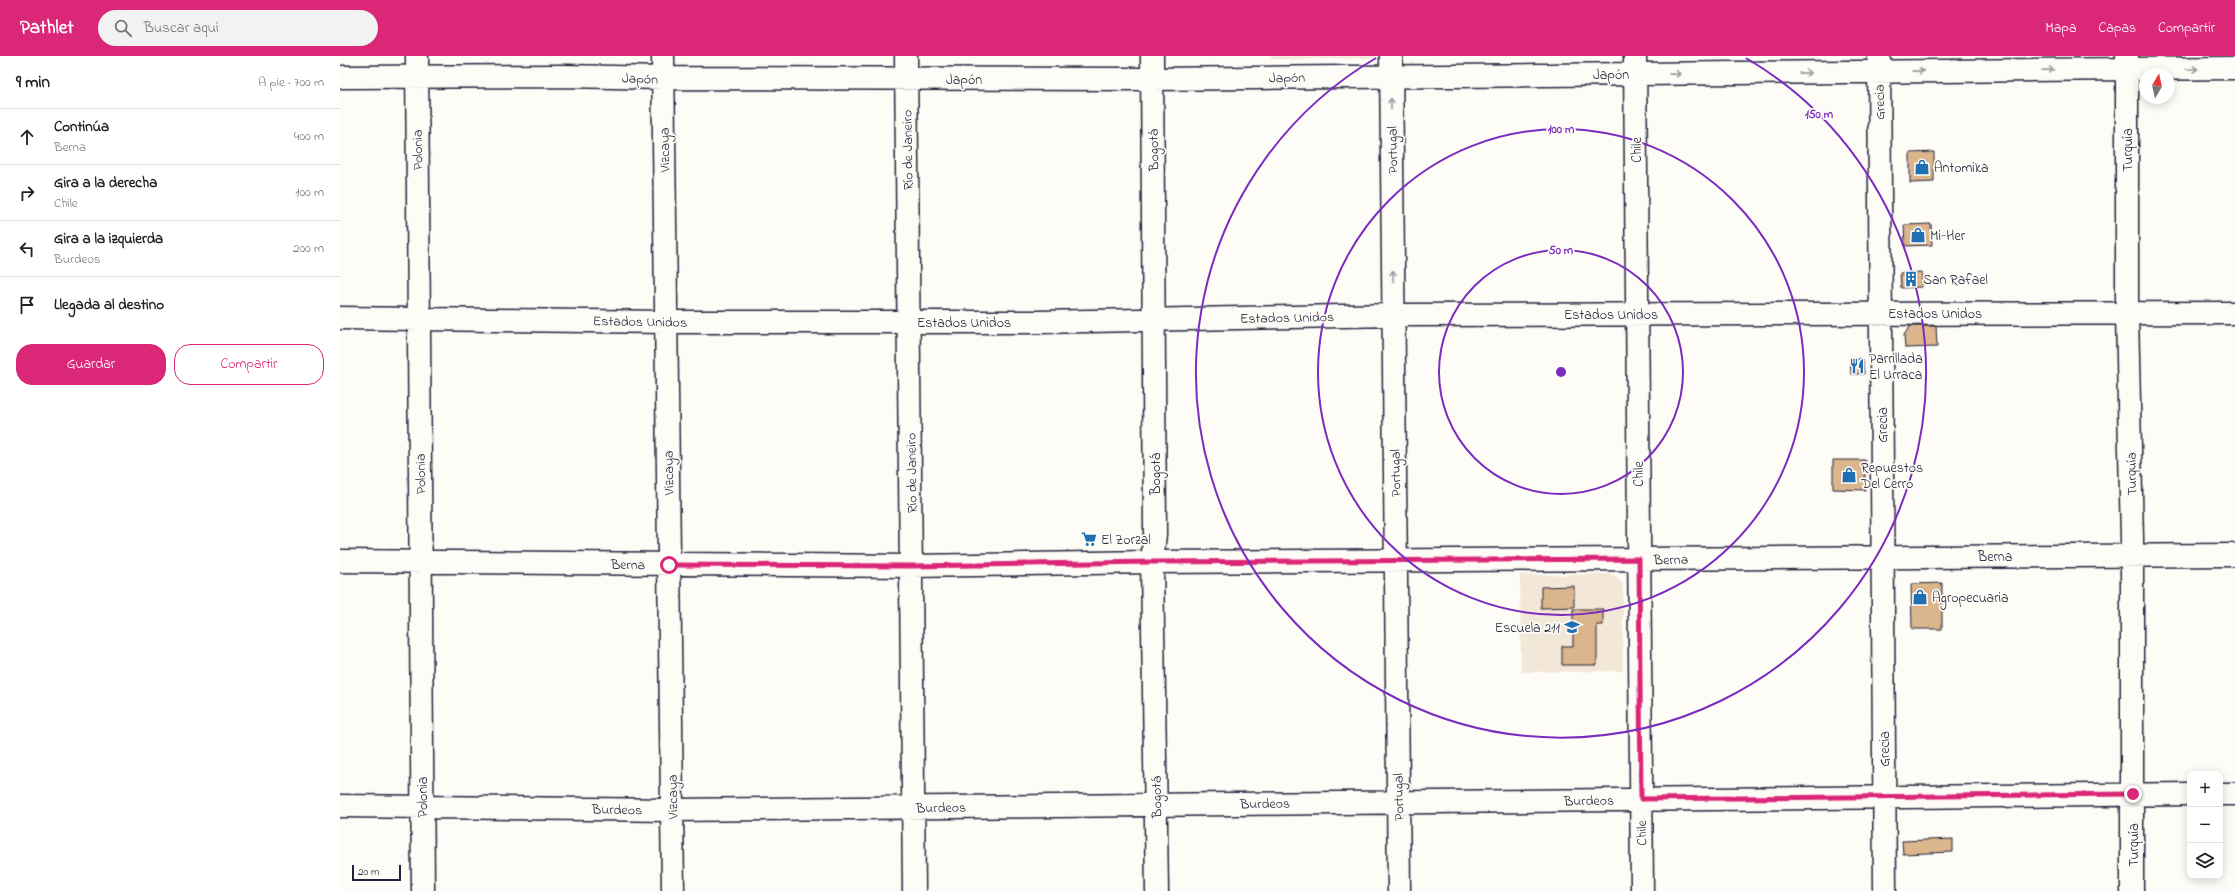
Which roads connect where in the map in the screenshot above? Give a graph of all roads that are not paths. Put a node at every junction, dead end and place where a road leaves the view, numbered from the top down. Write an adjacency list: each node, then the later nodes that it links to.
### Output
1 (663, 56): 11 (street, Vizcaya)
2 (906, 56): 12 (street, Río de Janeiro)
3 (1152, 56): 13 (street, Bogotá)
4 (2126, 63): 5 (street, Japón, one-way to 4); 9 (street, Japón, one-way to 9); 14 (street, Turquía)
5 (1879, 64): 7 (street, Japón, one-way to 5); 17 (street, Grecia)
6 (1391, 65): 7 (street, Japón); 13 (street, Japón); 18 (street, Portugal, one-way to 6)
7 (1636, 65): 16 (street, Chile)
8 (416, 66): 10 (street, Japón); 11 (street, Japón); 21 (street, Polonia)
9 (2235, 68)
10 (340, 77)
11 (663, 78): 12 (street, Japón); 23 (street, Vizcaya)
12 (906, 78): 13 (street, Japón); 22 (street, Río de Janeiro)
13 (1152, 79): 20 (street, Bogotá)
14 (2127, 313): 15 (street, Estados Unidos); 17 (street, Estados Unidos); 24 (street, Turquía)
15 (2235, 313)
16 (1637, 314): 17 (street, Estados Unidos); 18 (street, Estados Unidos); 27 (street, Chile)
17 (1882, 314): 26 (street, Grecia)
18 (1394, 315): 20 (street, Estados Unidos); 28 (street, Portugal)
19 (340, 318): 21 (street, Estados Unidos)
20 (1154, 319): 22 (street, Estados Unidos); 31 (street, Bogotá)
21 (418, 321): 23 (street, Estados Unidos); 30 (street, Polonia)
22 (910, 321): 23 (street, Estados Unidos); 33 (street, Río de Janeiro)
23 (666, 322): 32 (street, Vizcaya)
24 (2132, 555): 25 (street, Berna); 26 (street, Berna); 34 (street, Turquía)
25 (2235, 555)
26 (1882, 556): 27 (street, Berna); 38 (street, Grecia)
27 (1639, 559): 28 (street, Berna); 39 (street, Chile)
28 (1396, 560): 31 (street, Berna); 40 (street, Portugal)
29 (340, 561): 30 (street, Berna)
30 (421, 561): 32 (street, Berna); 43 (street, Polonia)
31 (1152, 562): 33 (street, Berna); 41 (street, Bogotá)
32 (669, 565): 33 (street, Berna); 45 (street, Vizcaya)
33 (912, 566): 44 (street, Río de Janeiro)
34 (2133, 794): 35 (street, Burdeos); 38 (street, Burdeos); 53 (street, Turquía)
35 (2187, 794)
36 (2223, 794): 37 (street)
37 (2235, 794)
38 (1884, 797): 39 (street, Burdeos); 52 (street, Grecia)
39 (1641, 799): 40 (street, Burdeos); 51 (street, Chile)
40 (1398, 802): 41 (street, Burdeos); 50 (street, Portugal)
41 (1156, 804): 44 (street, Burdeos); 49 (street, Bogotá)
42 (340, 806): 43 (street, Burdeos)
43 (422, 807): 45 (street, Burdeos); 46 (street, Polonia)
44 (912, 807): 45 (street, Burdeos); 48 (street, Río de Janeiro)
45 (672, 810): 47 (street, Vizcaya)
46 (423, 891)
47 (673, 891)
48 (914, 891)
49 (1157, 891)
50 (1399, 891)
51 (1642, 891)
52 (1885, 891)
53 (2132, 891)

